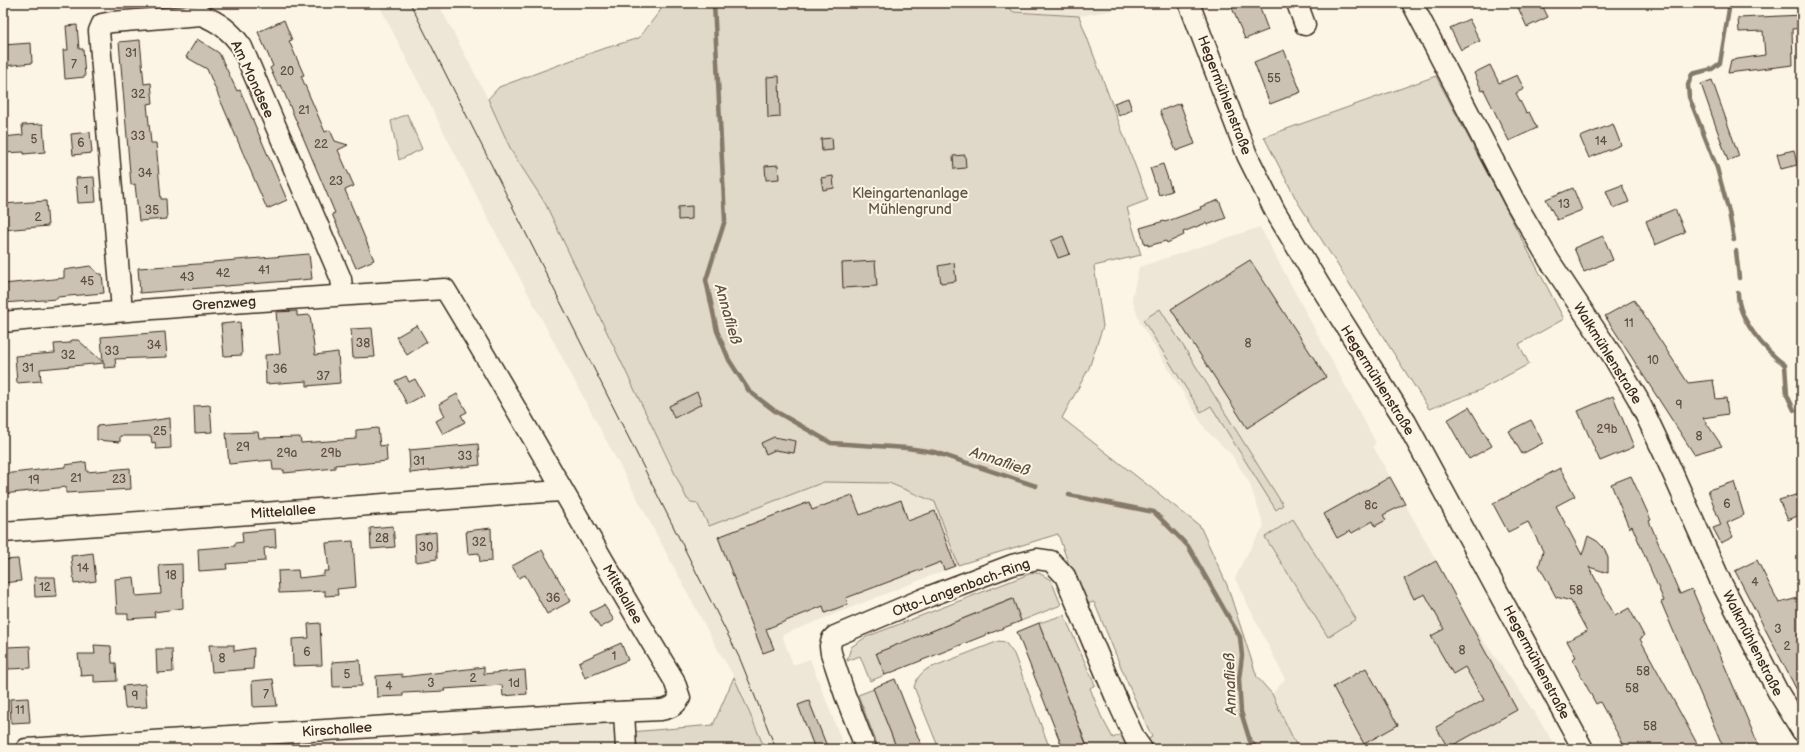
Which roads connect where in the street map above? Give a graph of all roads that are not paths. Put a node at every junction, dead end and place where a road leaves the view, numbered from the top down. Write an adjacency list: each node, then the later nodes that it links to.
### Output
1 (1189, 3): 18 (street, Hegermühlenstraße)
2 (1297, 3): 4 (street)
3 (1412, 3): 13 (street, Walkmühlenstraße)
4 (1305, 25)
5 (445, 289): 6 (street, Grenzweg); 9 (street, Mittelallee)
6 (343, 294): 7 (street, Grenzweg); 7 (street, Am Mondsee)
7 (122, 311): 8 (street, Grenzweg)
8 (3, 322)
9 (562, 491): 10 (street, Mittelallee); 11 (street, Mittelallee)
10 (3, 532)
11 (680, 698): 12 (street, Kirschallee)
12 (624, 712): 14 (street, Kirschallee); 15 (street)
13 (1802, 731)
14 (26, 749)
15 (626, 749)
16 (866, 749): 17 (street, Otto-Langenbach-Ring)
17 (1142, 749)
18 (1583, 749)

